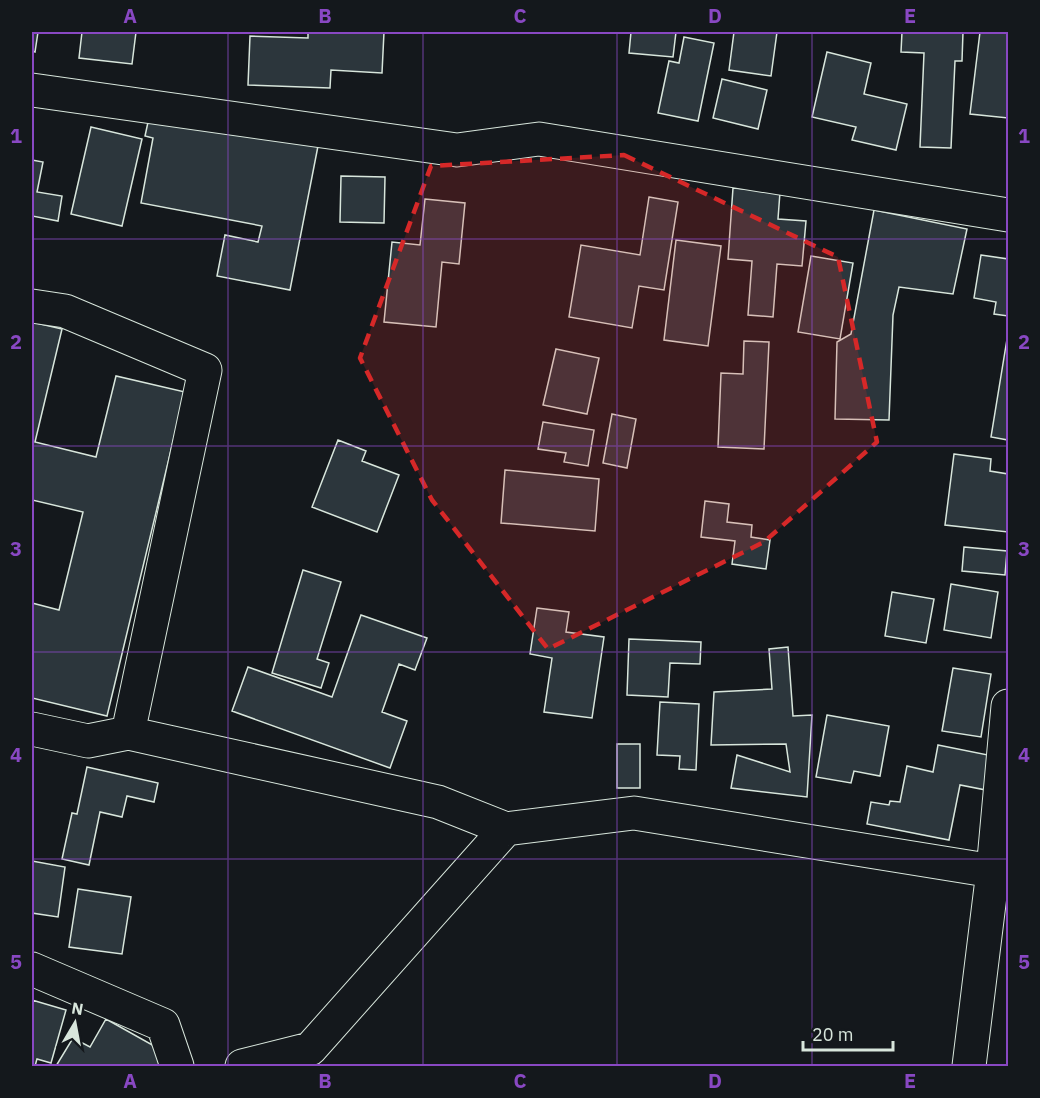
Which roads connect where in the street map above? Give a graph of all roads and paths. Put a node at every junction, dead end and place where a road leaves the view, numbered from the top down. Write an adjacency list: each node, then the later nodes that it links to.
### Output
1 (32, 90): 2 (street)
2 (1008, 215)
3 (32, 306): 6 (street)
4 (1008, 706): 8 (street)
5 (32, 729): 6 (street)
6 (128, 733): 7 (street)
7 (506, 829): 8 (street); 11 (street)
8 (1001, 873): 12 (street)
9 (32, 969): 10 (street)
10 (177, 1066)
11 (242, 1066)
12 (969, 1066)

